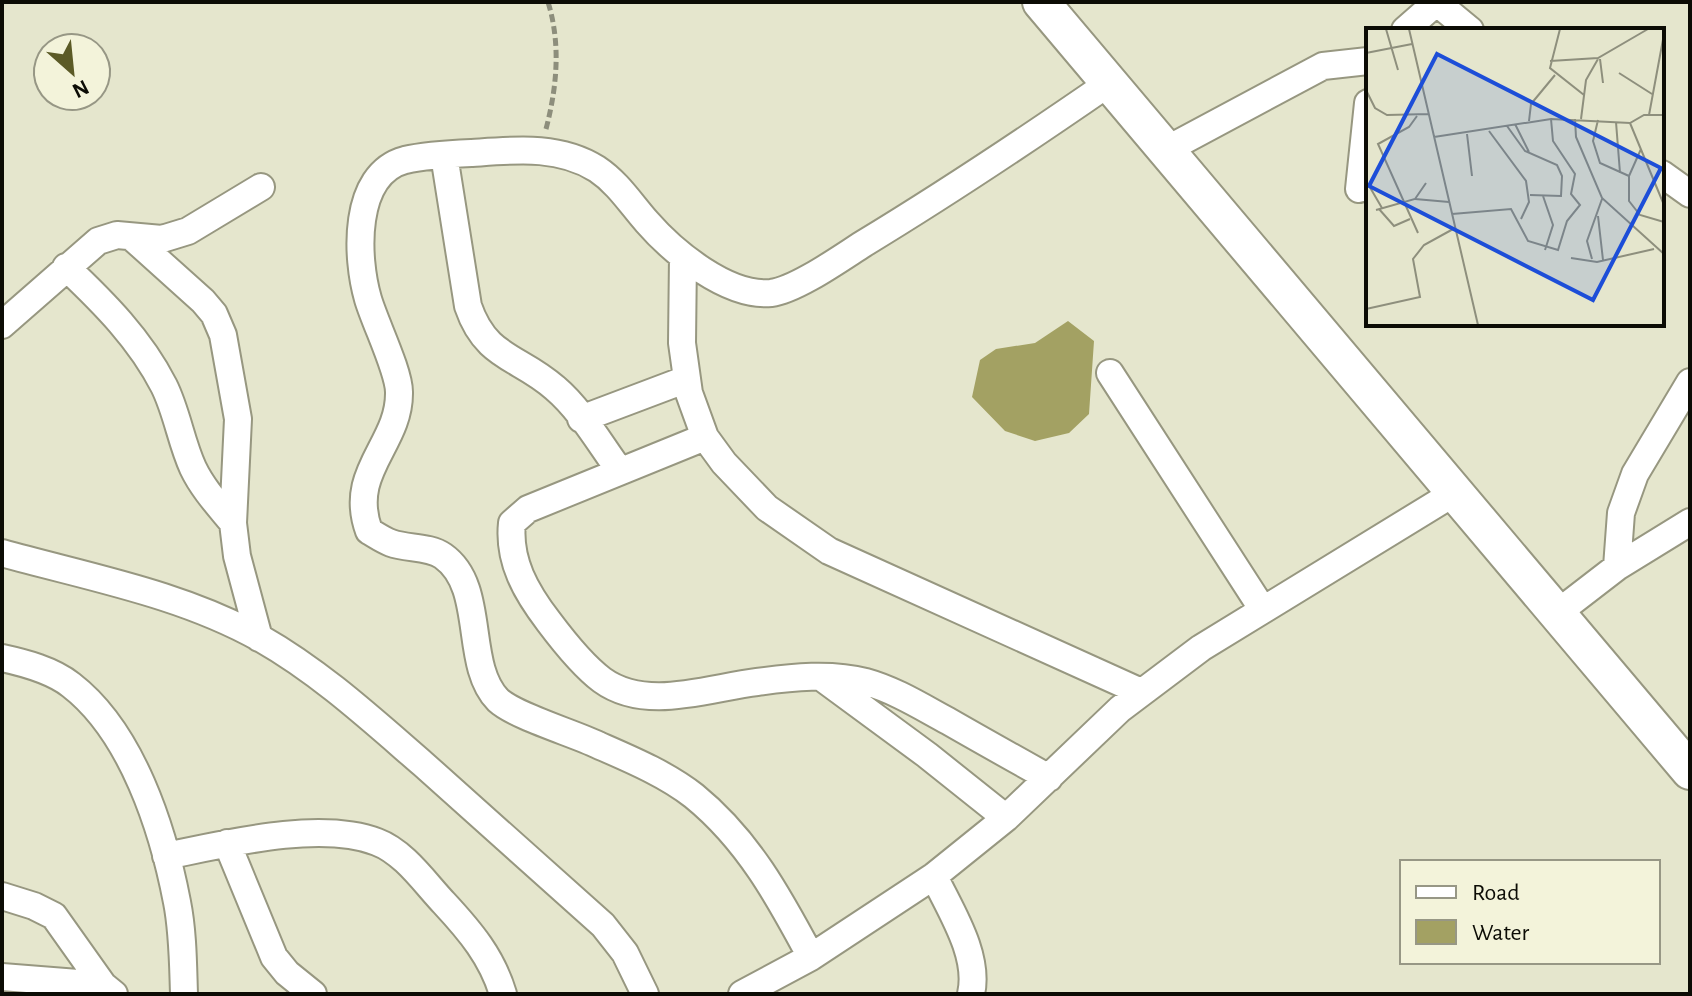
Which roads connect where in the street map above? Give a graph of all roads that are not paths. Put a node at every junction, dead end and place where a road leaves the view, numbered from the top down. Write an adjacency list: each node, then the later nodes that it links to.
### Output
1 (1437, 2): 3 (street); 4 (street)
2 (1047, 4): 6 (main road)
3 (1407, 28)
4 (1468, 28)
5 (1366, 61): 8 (street)
6 (1109, 83): 8 (main road); 15 (street)
7 (1366, 122): 12 (street)
8 (1166, 150): 24 (main road)
9 (444, 155): 15 (street); 21 (street); 42 (street)
10 (1664, 175): 13 (street)
11 (261, 187): 14 (street)
12 (1359, 189)
13 (1690, 194)
14 (134, 239): 16 (street); 26 (street)
15 (683, 257): 19 (street)
16 (66, 267): 17 (street); 26 (street)
17 (2, 325)
18 (1110, 373): 29 (street)
19 (687, 379): 21 (street); 22 (street)
20 (1690, 382): 28 (street)
21 (581, 419): 23 (street)
22 (705, 437): 23 (street); 34 (street)
23 (620, 471): 33 (street)
24 (1454, 493): 29 (street); 30 (main road)
25 (1690, 522): 28 (street)
26 (233, 523): 31 (street)
27 (2, 553): 31 (street)
28 (1617, 567): 30 (street)
29 (1263, 610): 34 (street)
30 (1556, 614): 35 (main road)
31 (259, 638): 48 (street)
32 (2, 658): 39 (street)
33 (820, 676): 36 (street); 37 (street)
34 (1141, 692): 36 (street)
35 (1690, 771)
36 (1049, 778): 37 (street)
37 (1006, 818): 40 (street)
38 (227, 843): 39 (street); 46 (street); 47 (street)
39 (166, 856): 45 (street)
40 (934, 876): 42 (street); 50 (street)
41 (2, 896): 44 (street)
42 (811, 957): 49 (street)
43 (2, 977): 44 (street)
44 (109, 990)
45 (184, 994)
46 (313, 994)
47 (503, 994)
48 (645, 994)
49 (742, 994)
50 (971, 994)

